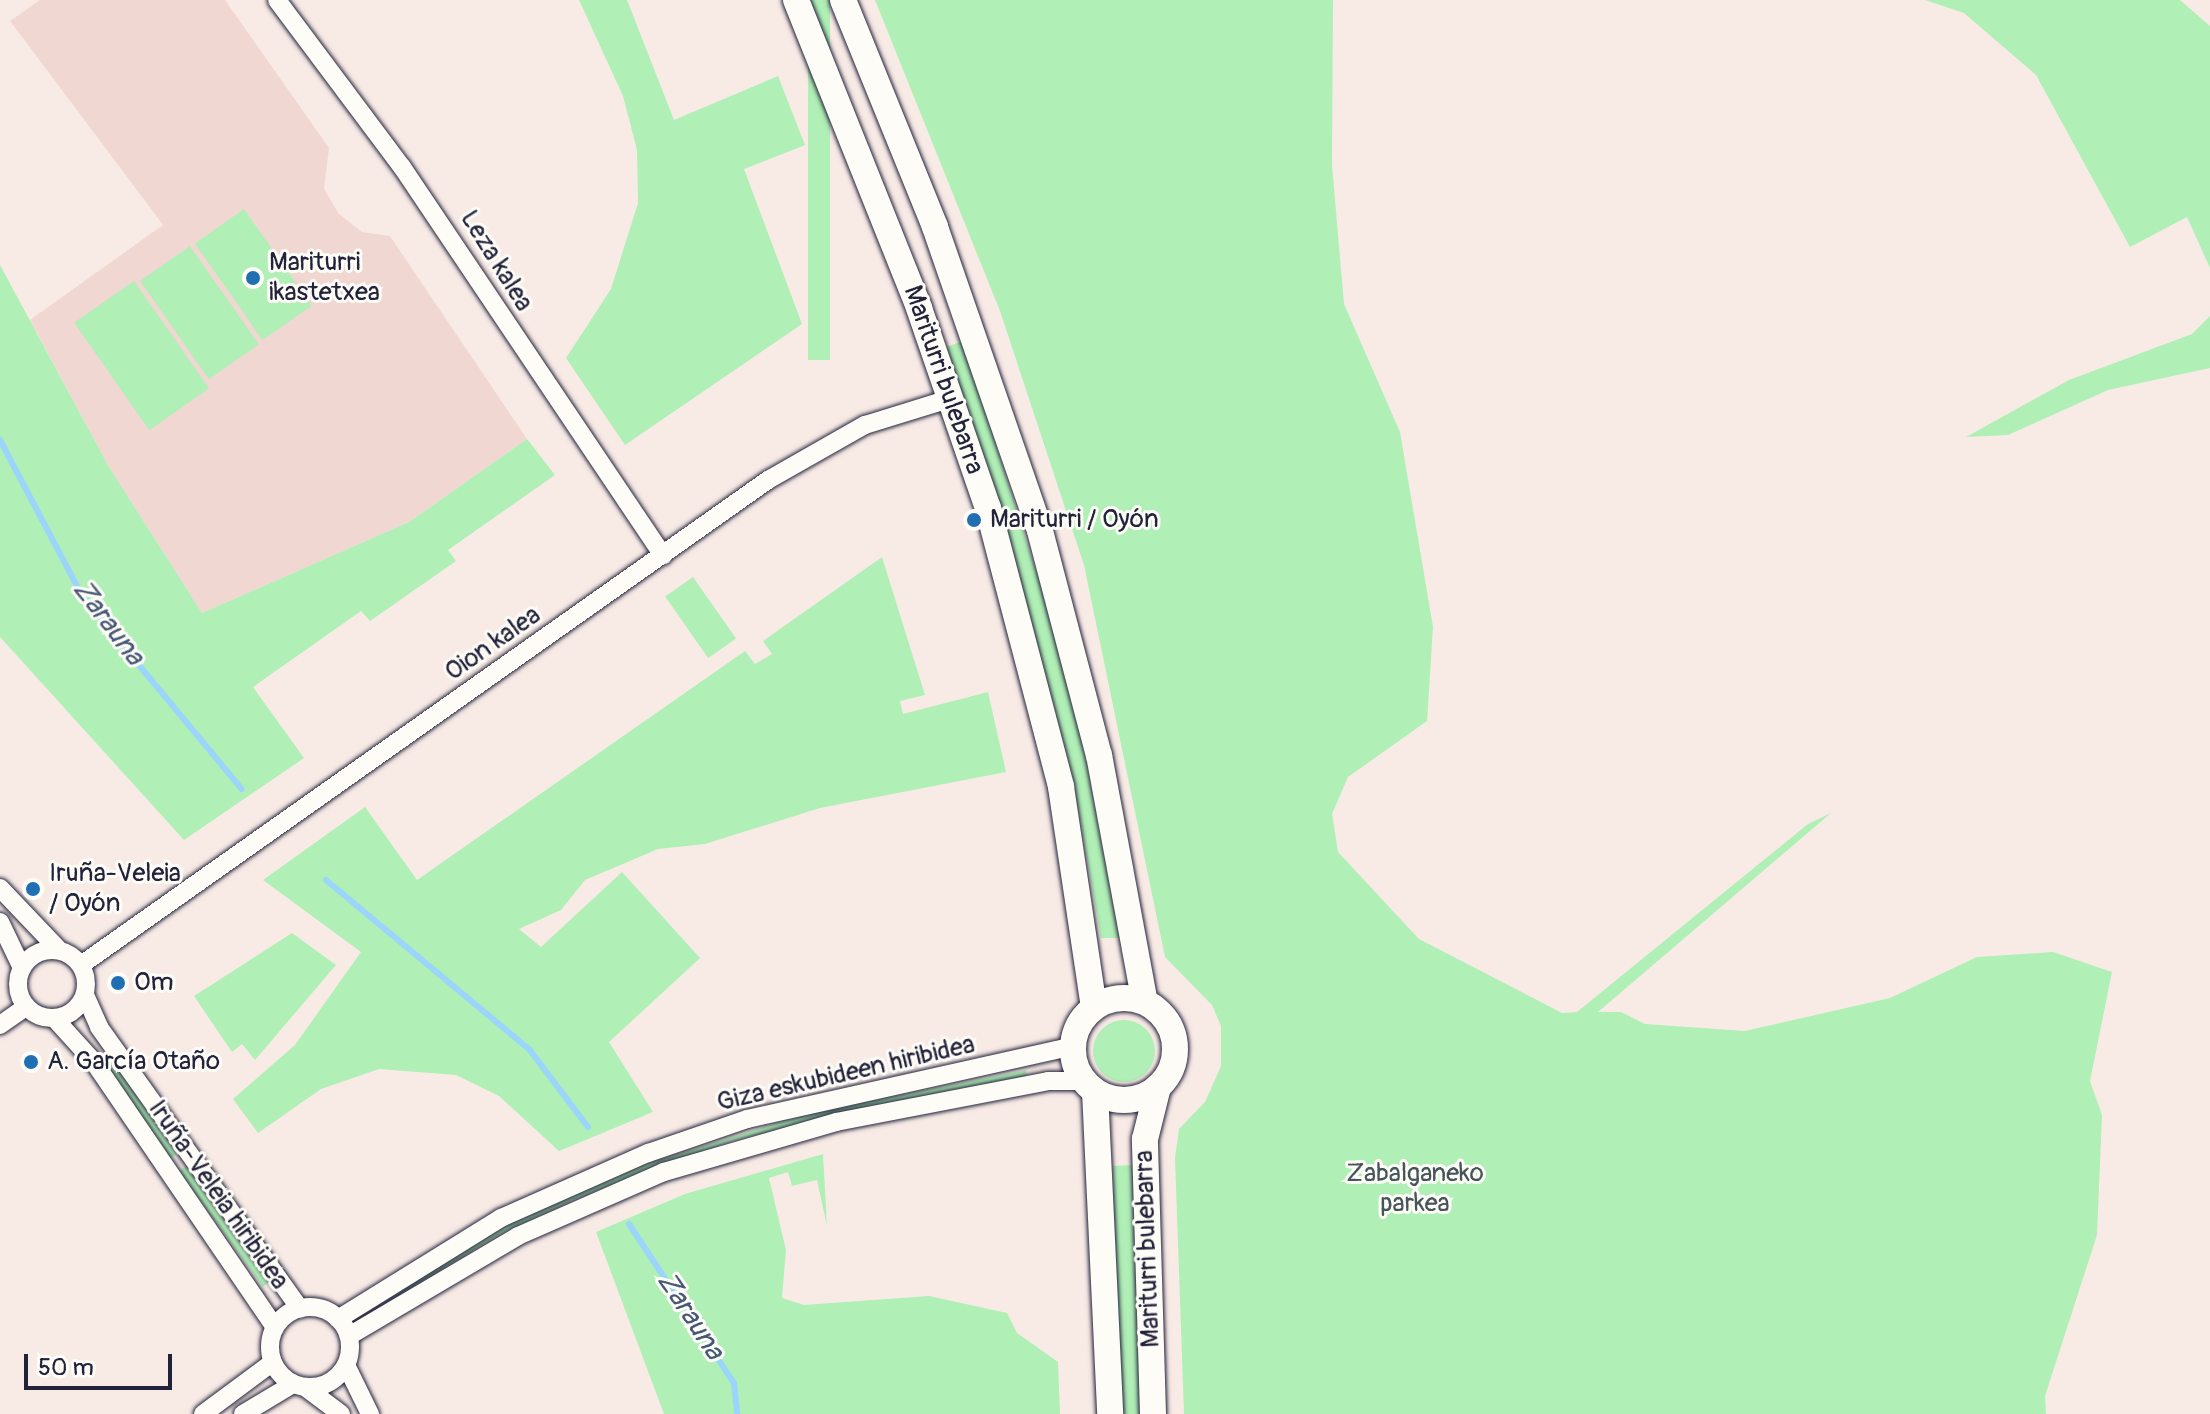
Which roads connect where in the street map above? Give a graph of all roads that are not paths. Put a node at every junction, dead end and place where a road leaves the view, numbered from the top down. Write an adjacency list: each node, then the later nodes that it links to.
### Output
1 (277, 0): 5 (street, Leza kalea)
2 (796, 0): 4 (main road, Mariturri bulebarra)
3 (843, 0): 12 (main road, Mariturri bulebarra)
4 (952, 398): 5 (street, Oion kalea); 14 (main road, Mariturri bulebarra)
5 (663, 556): 9 (street, Oion kalea)
6 (0, 888): 8 (street)
7 (0, 922): 10 (street)
8 (59, 950): 9 (street); 10 (street)
9 (81, 965): 11 (street)
10 (22, 968): 13 (street)
11 (85, 995): 15 (street); 20 (street, Iruña-Veleia hiribidea)
12 (1145, 1002): 14 (main road); 19 (main road)
13 (26, 1007): 15 (street); 16 (street)
14 (1094, 1007): 17 (main road)
15 (55, 1019): 22 (street, Iruña-Veleia hiribidea)
16 (0, 1025)
17 (1073, 1046): 18 (main road); 21 (street, Giza eskubideen hiribidea)
18 (1090, 1086): 19 (main road); 23 (street, Giza eskubideen hiribidea); 31 (main road, Mariturri bulebarra)
19 (1158, 1087): 32 (main road, Mariturri bulebarra)
20 (300, 1309): 21 (street); 22 (street)
21 (338, 1319): 23 (street)
22 (275, 1327): 24 (street)
23 (349, 1336): 25 (street)
24 (273, 1362): 26 (street); 27 (street)
25 (346, 1365): 26 (street); 30 (street)
26 (299, 1386): 28 (street); 29 (street)
27 (203, 1414)
28 (243, 1414)
29 (341, 1414)
30 (370, 1414)
31 (1110, 1414)
32 (1153, 1414)

